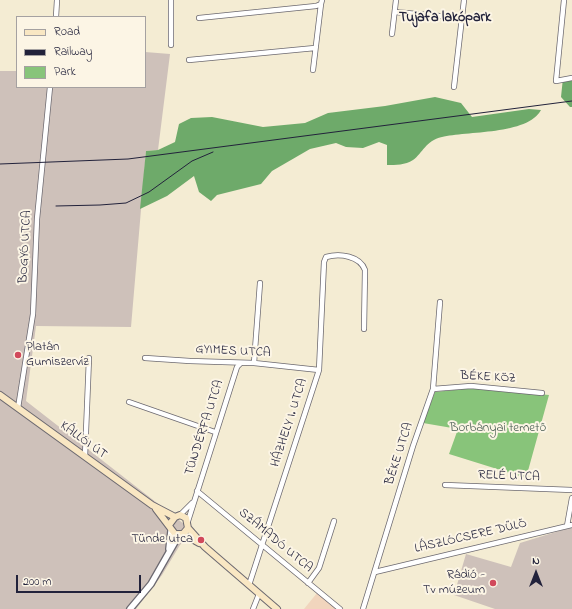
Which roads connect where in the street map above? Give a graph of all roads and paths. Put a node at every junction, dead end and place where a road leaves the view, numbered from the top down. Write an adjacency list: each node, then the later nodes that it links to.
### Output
1 (57, 0): 8 (street)
2 (171, 0): 12 (street)
3 (396, 0): 7 (street)
4 (464, 0): 10 (street)
5 (564, 0): 16 (street)
6 (322, 2): 9 (street); 13 (street)
7 (395, 12): 10 (street); 11 (street)
8 (56, 16)
9 (199, 18)
10 (462, 18): 17 (street)
11 (392, 34)
12 (171, 45)
13 (315, 48): 14 (street); 15 (street)
14 (189, 60)
15 (313, 70)
16 (572, 78)
17 (454, 87)
18 (50, 88): 31 (street, BOGYÓ UTCA)
19 (260, 283): 25 (street)
20 (440, 302): 27 (street, BÉKE UTCA)
21 (364, 329): 26 (street, HÁZHELY I. UTCA)
22 (89, 358): 33 (street)
23 (146, 358): 24 (street, GYIMES UTCA)
24 (241, 363): 25 (street, GYIMES UTCA); 32 (street, TÜNDÉRFA UTCA)
25 (254, 363): 26 (street, GYIMES UTCA)
26 (319, 370): 47 (street, HÁZHELY I. UTCA)
27 (433, 389): 28 (street, BÉKE KÖZ); 50 (street, BÉKE UTCA)
28 (542, 393)
29 (0, 395): 31 (main road, KÁLLÓI ÚT)
30 (129, 402): 32 (street)
31 (18, 408): 33 (main road, KÁLLÓI ÚT)
32 (215, 432): 36 (street, TÜNDÉRFA UTCA)
33 (85, 456): 39 (main road, KÁLLÓI ÚT)
34 (445, 485): 35 (street, RELÉ UTCA)
35 (572, 490)
36 (197, 491): 38 (street, TÜNDÉRFA UTCA); 47 (street, SZÁMADÓ UTCA)
37 (572, 498): 43 (street)
38 (193, 501): 40 (street, TÜNDÉRFA UTCA); 41 (street, TÜNDÉRFA UTCA)
39 (152, 505): 40 (main road, KÁLLÓI ÚT); 44 (main road, KÁLLÓI ÚT)
40 (177, 516): 41 (main road, KÁLLÓI ÚT); 44 (main road)
41 (188, 521): 45 (main road)
42 (334, 521): 51 (street)
43 (570, 526): 50 (street, LÁSZLÓCSERE DŰLŐ)
44 (170, 528): 46 (main road, KÁLLÓI ÚT); 49 (street)
45 (188, 528): 46 (main road); 48 (main road, KÁLLÓI ÚT)
46 (181, 535): 48 (main road, KÁLLÓI ÚT); 49 (street)
47 (262, 546): 51 (street, SZÁMADÓ UTCA); 52 (street, HÁZHELY I. UTCA)
48 (205, 547): 52 (main road, KÁLLÓI ÚT)
49 (168, 551): 54 (street)
50 (375, 572): 58 (street, BÉKE UTCA)
51 (308, 583): 57 (street, SZÁMADÓ UTCA)
52 (250, 585): 53 (main road, KÁLLÓI ÚT)
53 (259, 594): 55 (street); 56 (main road, KÁLLÓI ÚT)
54 (130, 609)
55 (253, 609)
56 (277, 609)
57 (340, 609)
58 (363, 609)

